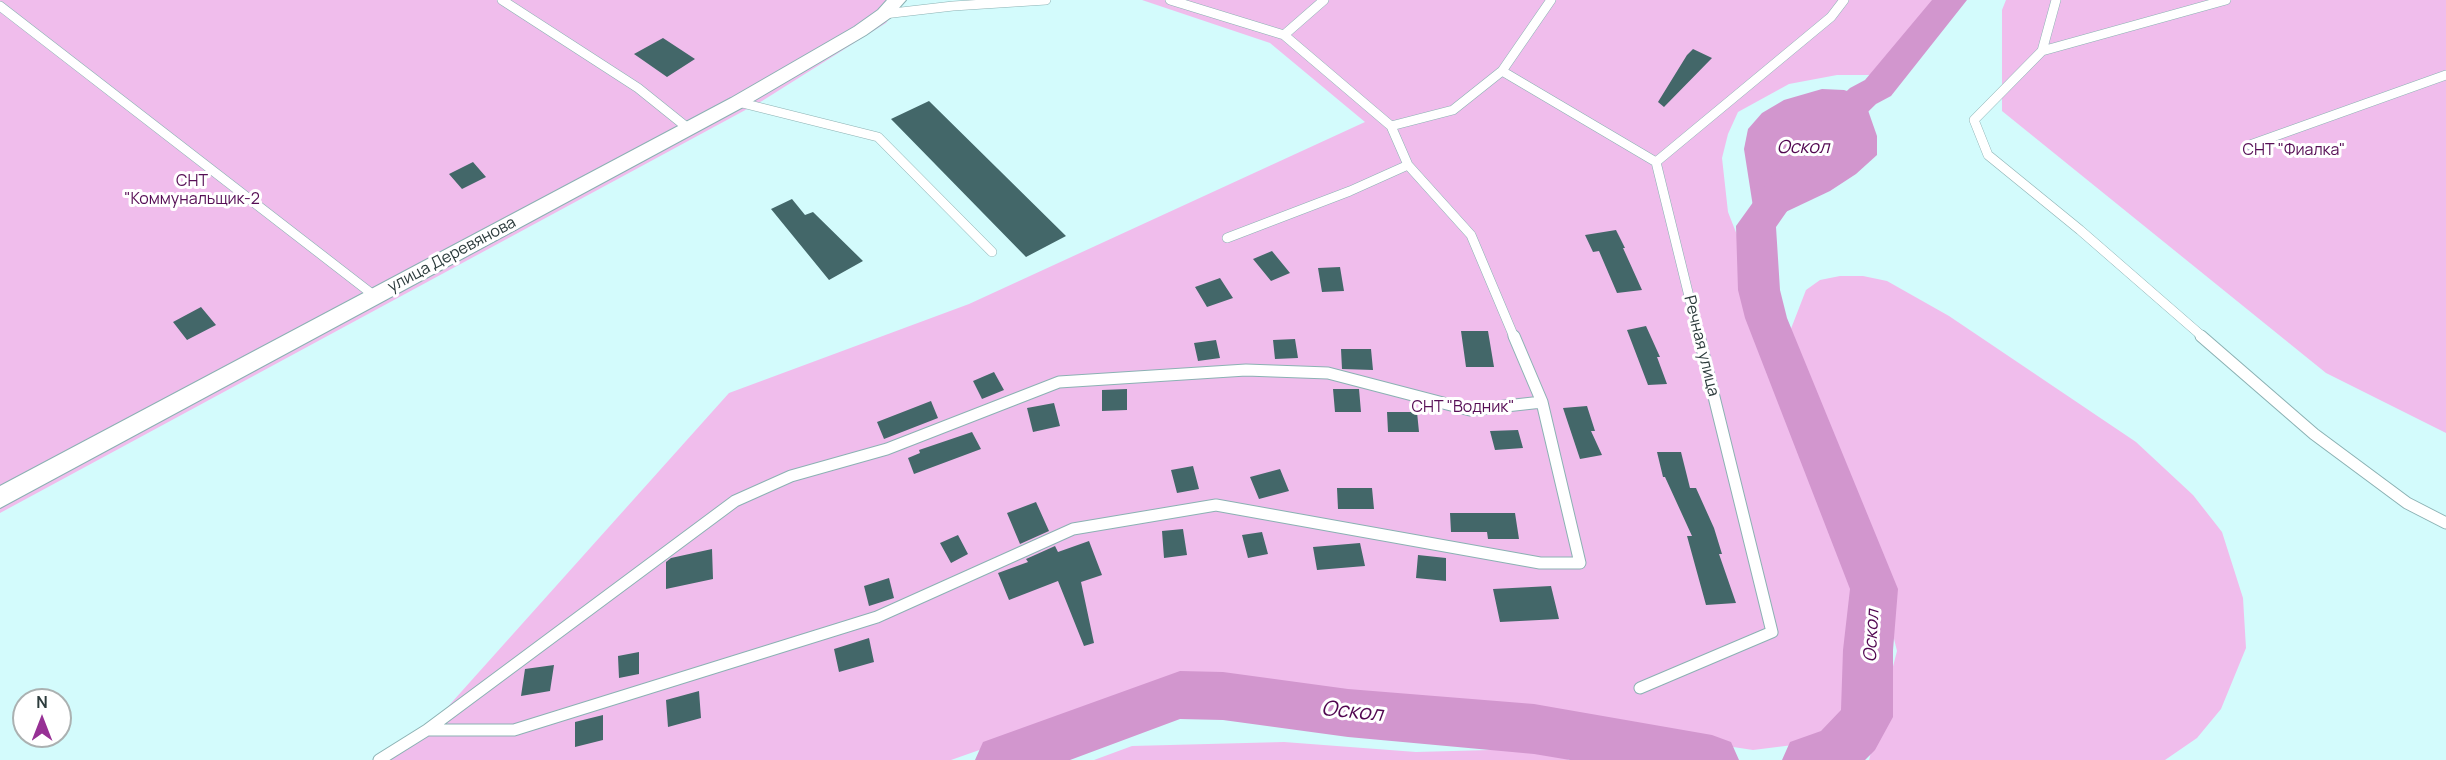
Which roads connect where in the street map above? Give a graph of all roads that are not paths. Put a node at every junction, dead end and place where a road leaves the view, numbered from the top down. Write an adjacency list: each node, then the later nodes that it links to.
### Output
1 (502, 0): 17 (lane)
2 (1046, 0): 10 (lane)
3 (1170, 0): 11 (lane)
4 (1324, 0): 11 (lane)
5 (1551, 0): 13 (lane)
6 (1844, 0): 19 (lane)
7 (2056, 0): 12 (lane)
8 (2226, 0): 12 (lane)
9 (0, 6): 23 (lane)
10 (890, 7): 15 (street, улица Деревянова)
11 (1284, 35): 16 (lane)
12 (2042, 51): 26 (lane)
13 (1502, 71): 16 (lane); 19 (lane)
14 (2446, 75): 18 (lane)
15 (738, 102): 17 (street, улица Деревянова); 22 (lane)
16 (1391, 126): 20 (lane)
17 (688, 129): 23 (street, улица Деревянова)
18 (2250, 145)
19 (1656, 162): 27 (lane, Речная улица)
20 (1408, 165): 21 (lane); 24 (lane)
21 (1227, 238)
22 (992, 252)
23 (376, 297): 25 (street, улица Деревянова)
24 (1542, 402): 28 (lane); 28 (lane)
25 (0, 498)
26 (2446, 523)
27 (1640, 688)
28 (427, 730): 29 (lane)
29 (379, 760)

